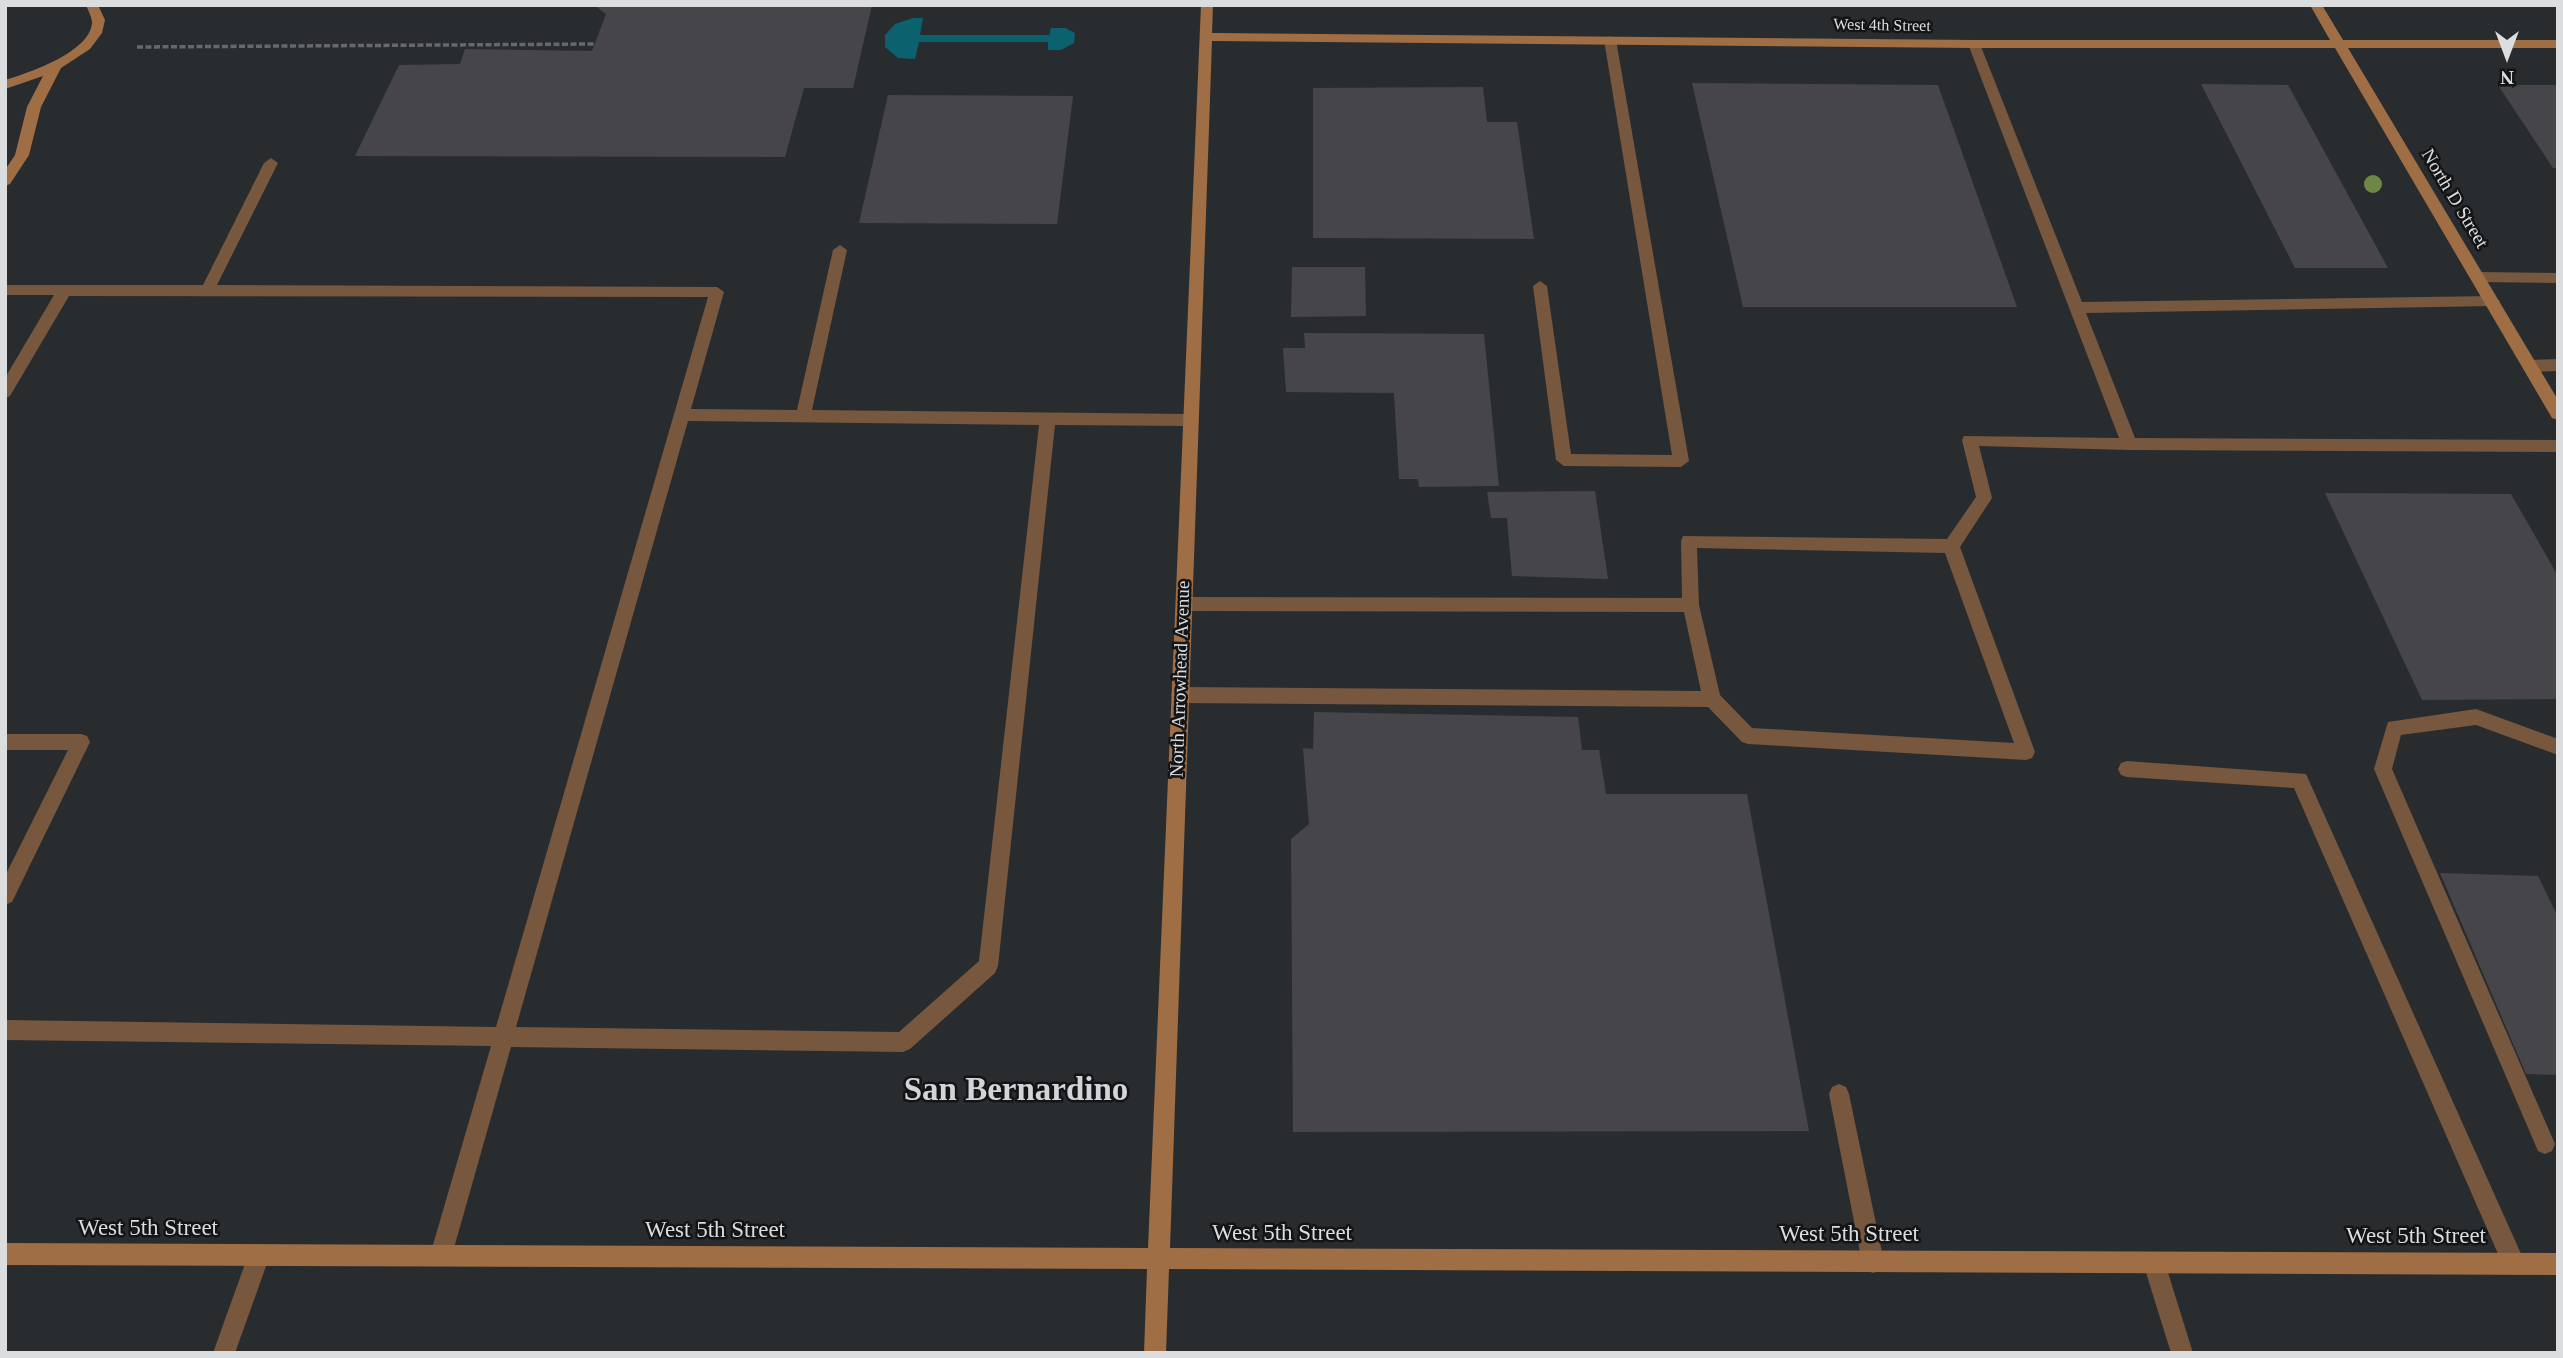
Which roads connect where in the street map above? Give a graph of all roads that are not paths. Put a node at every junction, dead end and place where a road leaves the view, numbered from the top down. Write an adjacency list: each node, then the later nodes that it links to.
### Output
1 (1207, 5): 4 (main road, North Arrowhead Avenue)
2 (2316, 5): 8 (main road, North D Street)
3 (96, 7): 9 (main road)
4 (1206, 37): 5 (main road, West 4th Street); 29 (main road, North Arrowhead Avenue)
5 (1610, 40): 6 (main road, West 4th Street); 16 (street)
6 (1974, 44): 8 (main road, West 4th Street); 21 (street)
7 (2558, 44): 8 (main road, West 4th Street)
8 (2339, 45): 14 (main road, North D Street)
9 (54, 68): 10 (main road); 12 (main road)
10 (5, 85)
11 (271, 163): 19 (street)
12 (5, 181)
13 (841, 250): 27 (street)
14 (2479, 277): 15 (street); 20 (main road, North D Street)
15 (2558, 278)
16 (1540, 286)
17 (5, 290): 18 (street)
18 (65, 290): 19 (street); 24 (street)
19 (207, 291): 26 (street)
20 (2493, 301): 21 (street); 23 (main road, North D Street)
21 (2077, 308): 30 (street)
22 (2558, 365): 23 (street)
23 (2530, 366): 25 (main road, North D Street)
24 (5, 392)
25 (2558, 414)
26 (682, 415): 27 (street); 42 (street)
27 (803, 416): 28 (street)
28 (1048, 418): 29 (street); 42 (street)
29 (1191, 420): 33 (main road, North Arrowhead Avenue)
30 (2129, 444): 31 (street); 32 (street)
31 (2558, 446)
32 (1951, 546): 34 (street); 36 (street)
33 (1184, 604): 34 (street); 35 (main road, North Arrowhead Avenue)
34 (1691, 605): 36 (street)
35 (1180, 695): 36 (street); 48 (main road, North Arrowhead Avenue)
36 (1712, 699)
37 (5, 742): 40 (street)
38 (2558, 747): 44 (street)
39 (2126, 769): 51 (street)
40 (5, 896)
41 (5, 1030): 42 (street)
42 (504, 1036): 47 (street)
43 (1839, 1094): 49 (street)
44 (2545, 1144)
45 (5, 1254): 46 (main road, West 5th Street)
46 (259, 1255): 47 (main road, West 5th Street); 53 (street)
47 (441, 1255): 48 (main road, West 5th Street)
48 (1160, 1259): 49 (main road, West 5th Street); 54 (main road, North Arrowhead Avenue)
49 (1872, 1262): 50 (main road, West 5th Street)
50 (2154, 1263): 51 (main road, West 5th Street); 55 (street)
51 (2514, 1264): 52 (main road, West 5th Street)
52 (2558, 1264)
53 (224, 1353)
54 (1155, 1353)
55 (2182, 1353)

